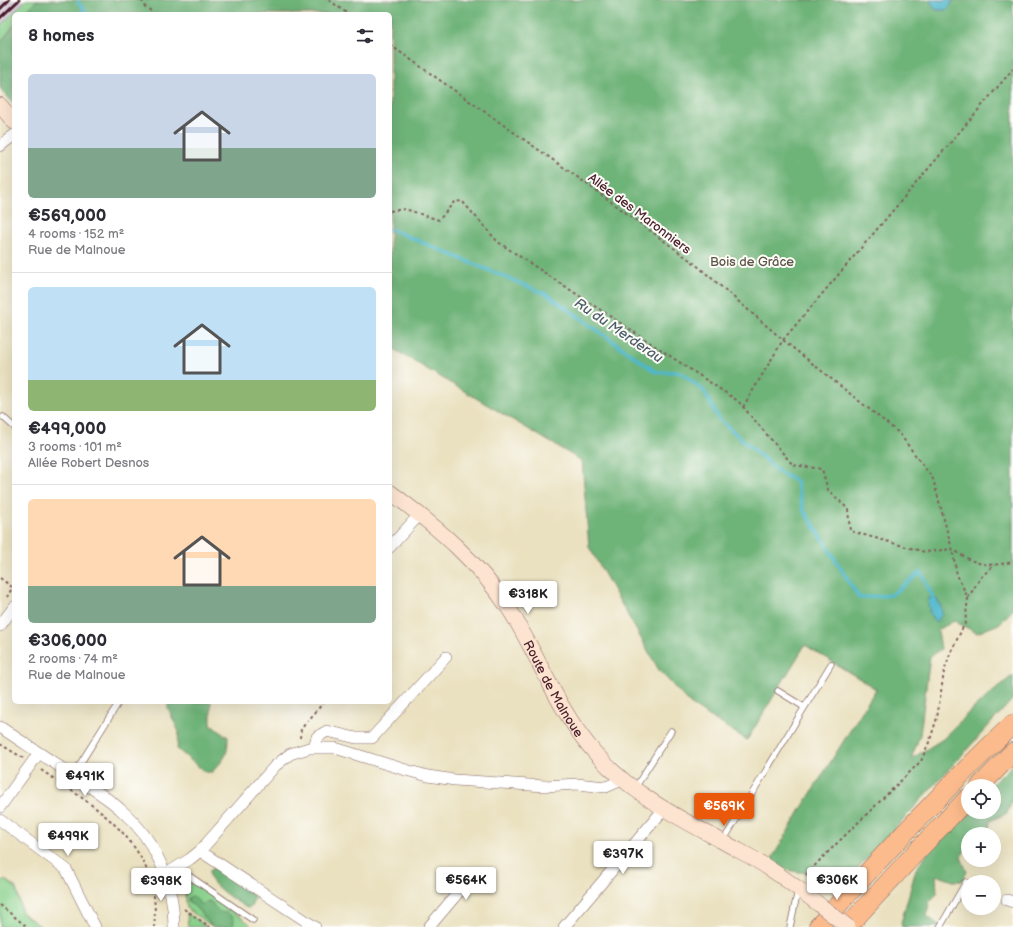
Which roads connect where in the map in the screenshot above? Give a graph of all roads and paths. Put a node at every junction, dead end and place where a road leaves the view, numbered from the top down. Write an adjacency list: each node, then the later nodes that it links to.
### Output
1 (142, 0): 3 (path)
2 (329, 0): 4 (path)
3 (152, 12)
4 (345, 12)
5 (392, 46): 12 (path, Allée des Maronniers)
6 (1013, 69): 12 (path)
7 (0, 105): 8 (main road)
8 (12, 120)
9 (12, 137): 10 (street)
10 (0, 146)
11 (392, 210): 13 (path)
12 (783, 340): 13 (path); 19 (path, Allée des Maronniers)
13 (743, 407): 19 (path)
14 (3, 417): 15 (lane)
15 (12, 425)
16 (392, 493): 17 (main road, Route de Malnoue)
17 (420, 514): 18 (street); 44 (main road, Route de Malnoue)
18 (392, 545)
19 (952, 549): 21 (path); 23 (path, Allée des Maronniers)
20 (1013, 562): 21 (path)
21 (994, 565): 23 (path)
22 (0, 578): 24 (path)
23 (968, 598): 56 (path)
24 (4, 601)
25 (12, 610): 26 (street)
26 (0, 626)
27 (446, 657): 37 (street)
28 (831, 664): 32 (lane)
29 (778, 691): 32 (lane)
30 (118, 704): 42 (lane)
31 (322, 704): 38 (path)
32 (804, 707): 50 (lane)
33 (1013, 724): 69 (highway)
34 (0, 727): 40 (street)
35 (671, 731): 45 (lane)
36 (0, 744): 41 (path)
37 (314, 747): 38 (street); 44 (street)
38 (300, 750): 51 (street)
39 (1013, 752): 43 (highway)
40 (39, 753): 41 (street); 42 (street)
41 (32, 764): 47 (street); 62 (path)
42 (73, 775): 53 (street)
43 (987, 779)
44 (622, 780): 45 (main road, Route de Malnoue)
45 (635, 789): 48 (main road, Route de Malnoue)
46 (961, 805): 70 (highway)
47 (0, 807)
48 (664, 809): 50 (main road, Route de Malnoue); 67 (street)
49 (0, 820): 61 (street)
50 (723, 842): 56 (main road, Route de Malnoue)
51 (200, 851): 52 (street); 65 (street)
52 (180, 866): 53 (street); 59 (lane)
53 (166, 874): 63 (street)
54 (448, 875): 66 (street)
55 (961, 891): 71 (lane)
56 (803, 892): 68 (lane); 70 (main road, Route de Malnoue, bridge)
57 (0, 905): 60 (path)
58 (179, 906): 64 (path)
59 (253, 920)
60 (26, 927)
61 (95, 927)
62 (154, 927)
63 (174, 927)
64 (210, 927)
65 (316, 927)
66 (429, 927)
67 (564, 927)
68 (790, 927)
69 (818, 927)
70 (848, 927)
71 (940, 927)

